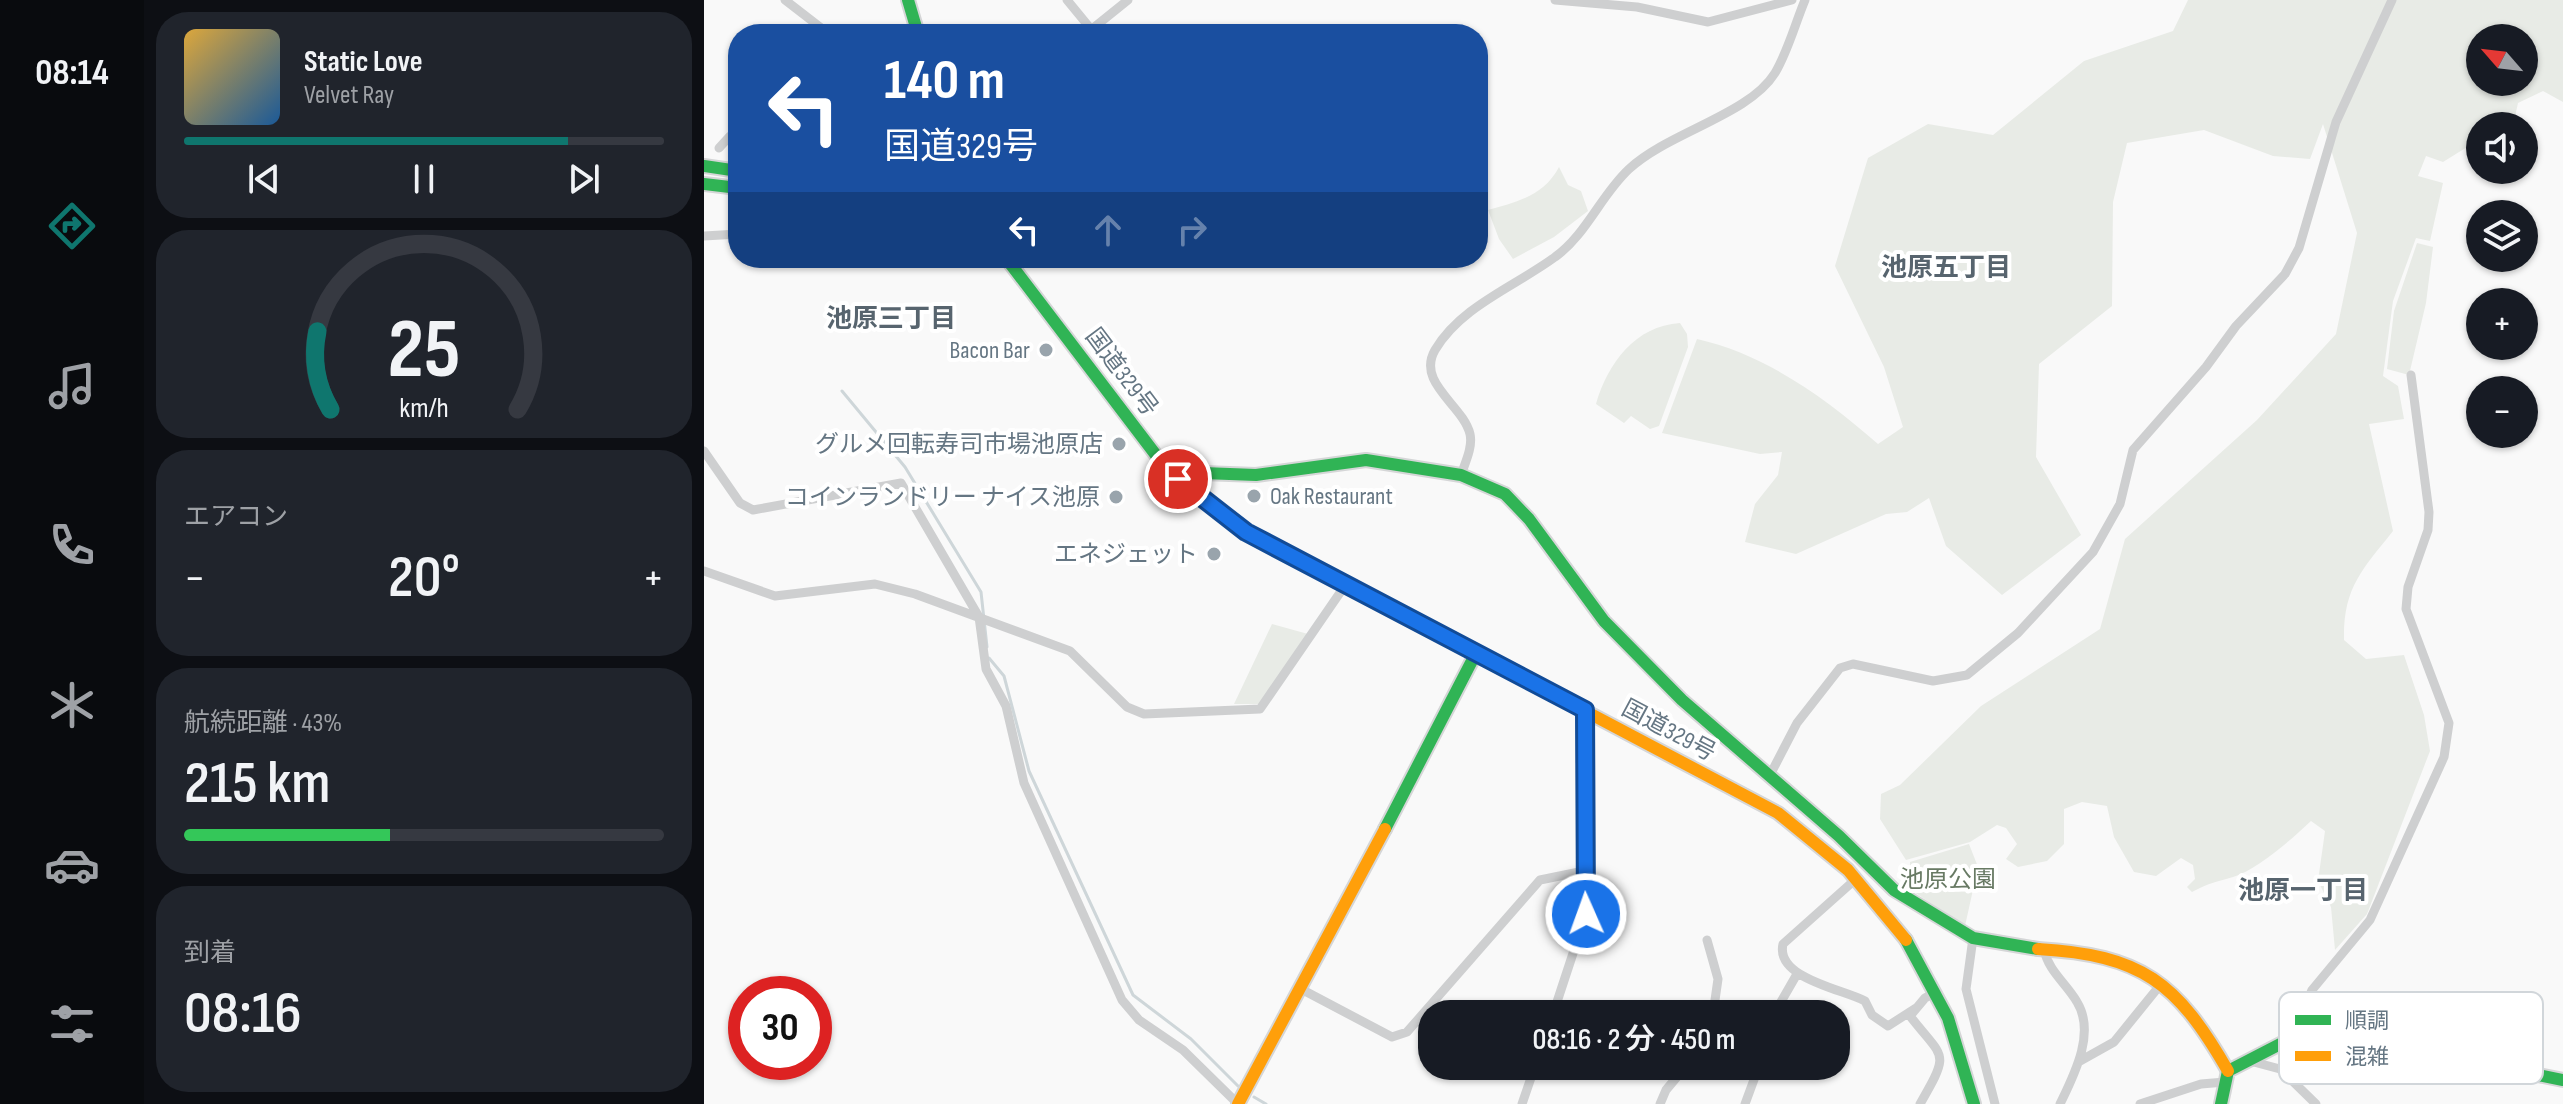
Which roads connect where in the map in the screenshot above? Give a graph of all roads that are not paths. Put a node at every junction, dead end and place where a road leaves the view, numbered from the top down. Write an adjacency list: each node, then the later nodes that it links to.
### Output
1 (785, 0): 9 (street)
2 (908, 0): 10 (main road)
3 (1067, 0): 11 (street)
4 (1128, 0): 12 (street)
5 (1555, 0): 6 (street)
6 (1792, 0)
7 (1805, 0): 24 (street)
8 (2392, 0): 31 (street)
9 (816, 24)
10 (915, 24)
11 (1087, 24)
12 (1102, 24)
13 (728, 138): 14 (street)
14 (719, 148)
15 (704, 166): 16 (main road)
16 (728, 170)
17 (704, 184): 18 (main road)
18 (728, 187)
19 (728, 235): 20 (street)
20 (704, 236)
21 (1014, 268): 25 (main road, 国道329号)
22 (2411, 375): 43 (street)
23 (704, 451): 28 (street)
24 (1461, 475): 25 (main road); 31 (main road)
25 (1178, 479): 27 (main road, 国道329号)
26 (704, 571): 28 (street)
27 (1346, 584): 28 (street); 29 (main road, 国道329号)
28 (980, 617): 59 (street)
29 (1476, 653): 30 (main road, 国道329号); 41 (main road)
30 (1585, 710): 33 (main road, 国道329号); 34 (street)
31 (1769, 777): 32 (main road)
32 (1839, 836): 33 (street); 36 (main road)
33 (1829, 850): 35 (main road, 国道329号)
34 (1584, 871): 41 (street); 44 (street)
35 (1857, 878): 39 (street); 42 (main road, 国道329号)
36 (1973, 938): 38 (main road); 65 (street)
37 (1707, 940): 45 (street)
38 (2044, 949): 40 (main road); 49 (street)
39 (1797, 974): 46 (street); 47 (street)
40 (2161, 984): 49 (street); 52 (main road)
41 (1301, 989): 59 (main road)
42 (1936, 992): 47 (street); 64 (main road, 国道329号)
43 (2311, 992)
44 (1558, 1000)
45 (1715, 1000)
46 (1782, 1000)
47 (1916, 1008): 63 (street)
48 (2279, 1046): 50 (main road)
49 (2080, 1061): 66 (street)
50 (2250, 1061): 51 (street); 52 (main road)
51 (2279, 1069)
52 (2226, 1076): 67 (street); 68 (main road)
53 (2543, 1076): 57 (main road)
54 (1530, 1080): 60 (street)
55 (1674, 1080): 61 (street)
56 (1754, 1080): 62 (street)
57 (2563, 1080)
58 (2295, 1084): 69 (street)
59 (1238, 1104)
60 (1522, 1104)
61 (1660, 1104)
62 (1745, 1104)
63 (1920, 1104)
64 (1974, 1104)
65 (1995, 1104)
66 (2060, 1104)
67 (2140, 1104)
68 (2221, 1104)
69 (2316, 1104)

